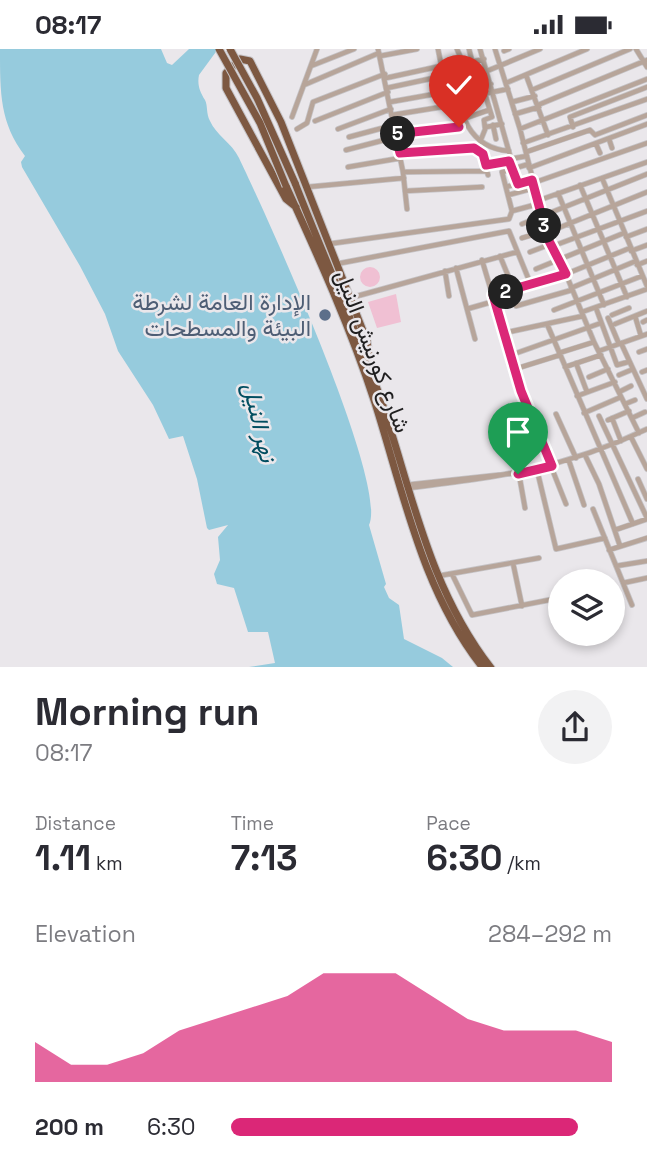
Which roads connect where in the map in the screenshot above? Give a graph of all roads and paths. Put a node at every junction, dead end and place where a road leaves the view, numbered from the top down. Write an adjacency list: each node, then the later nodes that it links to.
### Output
1 (219, 49): 95 (highway, شارع كورنيش النيل, bridge)
2 (230, 49): 95 (highway, شارع كورنيش النيل, bridge)
3 (325, 49): 16 (street)
4 (355, 49): 22 (street)
5 (417, 49): 17 (street)
6 (438, 49): 26 (street)
7 (457, 49): 24 (street)
8 (469, 49): 21 (street)
9 (481, 49): 19 (street)
10 (495, 49): 23 (street)
11 (523, 49): 18 (street)
12 (540, 49): 18 (street)
13 (587, 49): 29 (street)
14 (630, 49): 43 (street)
15 (636, 49): 20 (street)
16 (317, 51): 22 (street)
17 (379, 53): 30 (street); 36 (street)
18 (526, 55): 23 (street)
19 (484, 59): 21 (street); 27 (street)
20 (645, 61): 25 (street); 50 (street)
21 (472, 62): 24 (street); 28 (street)
22 (311, 66): 36 (street)
23 (501, 66): 27 (street); 34 (street)
24 (451, 67): 26 (street); 32 (street)
25 (647, 67)
26 (442, 68): 30 (street); 31 (street)
27 (487, 70): 28 (street); 35 (street)
28 (473, 73): 32 (street); 38 (street)
29 (526, 75): 34 (street); 43 (street)
30 (385, 76): 40 (street); 65 (street)
31 (443, 76): 40 (street); 48 (street)
32 (454, 78): 47 (street)
33 (647, 79): 58 (street)
34 (506, 83): 39 (street)
35 (491, 84): 38 (street); 41 (street)
36 (304, 85): 55 (street)
37 (647, 87): 63 (street)
38 (477, 89): 42 (street); 44 (street)
39 (508, 89): 41 (street); 46 (street)
40 (388, 90): 48 (street); 57 (street)
41 (494, 92): 44 (street); 59 (street)
42 (465, 93)
43 (533, 93): 46 (street); 50 (street)
44 (482, 95): 49 (street); 51 (street)
45 (647, 99): 63 (street)
46 (512, 102): 52 (street)
47 (460, 104): 53 (street); 56 (street)
48 (390, 105): 53 (street); 66 (street)
49 (470, 105)
50 (539, 106): 52 (street); 58 (street)
51 (489, 110): 56 (street); 64 (street)
52 (516, 114): 67 (street)
53 (392, 115): 61 (street)
54 (647, 115): 82 (street)
55 (292, 117)
56 (466, 120): 69 (street); 73 (street)
57 (315, 121)
58 (543, 122): 67 (street); 68 (street)
59 (502, 124): 62 (street); 80 (street)
60 (647, 124): 72 (street)
61 (394, 125): 69 (street); 70 (street)
62 (493, 125): 64 (street); 71 (street)
63 (573, 127): 68 (street)
64 (485, 128): 73 (street)
65 (297, 129)
66 (338, 129)
67 (520, 129): 74 (street)
68 (548, 135): 74 (street)
69 (395, 136): 79 (street); 83 (street)
70 (349, 137)
71 (496, 139)
72 (609, 139): 75 (street); 77 (street)
73 (480, 141): 78 (street); 80 (street)
74 (523, 143): 82 (street)
75 (597, 143): 81 (street); 86 (street)
76 (647, 143): 94 (street)
77 (612, 148)
78 (478, 149): 83 (street); 89 (street)
79 (346, 150)
80 (509, 152): 84 (street)
81 (600, 153)
82 (526, 154): 84 (street); 86 (street)
83 (400, 155): 87 (street); 91 (street)
84 (510, 160): 88 (street); 89 (street)
85 (647, 162): 92 (street)
86 (529, 166): 88 (street); 94 (street)
87 (348, 167)
88 (512, 168): 93 (street); 99 (street)
89 (487, 170): 91 (street)
90 (647, 174): 101 (street)
91 (404, 175): 97 (street); 100 (street)
92 (602, 178): 96 (street); 101 (street)
93 (518, 184): 94 (street); 99 (street)
94 (533, 184): 104 (street); 106 (street)
95 (291, 185): 108 (highway, شارع كورنيش النيل); 127 (highway, شارع كورنيش النيل)
96 (580, 185): 102 (street); 105 (street)
97 (306, 187): 108 (highway); 127 (highway)
98 (482, 187): 100 (street)
99 (506, 187): 104 (street)
100 (405, 191): 110 (street)
101 (608, 191): 105 (street); 107 (street)
102 (558, 193): 106 (street); 109 (street)
103 (647, 193): 107 (street)
104 (508, 195): 111 (street)
105 (586, 200): 109 (street); 113 (street)
106 (537, 202): 111 (street); 114 (street)
107 (613, 206): 113 (street); 115 (street)
108 (296, 207): 249 (highway, شارع كورنيش النيل)
109 (564, 208): 114 (street); 116 (street)
110 (407, 209)
111 (512, 211): 127 (street)
112 (647, 211): 115 (street)
113 (592, 214): 116 (street); 118 (street)
114 (541, 217): 117 (street); 120 (street)
115 (619, 221): 118 (street); 121 (street)
116 (570, 223): 120 (street); 122 (street)
117 (522, 224)
118 (598, 228): 122 (street); 124 (street)
119 (647, 229): 121 (street)
120 (546, 232): 123 (street); 125 (street)
121 (625, 235): 124 (street); 128 (street)
122 (576, 237): 125 (street); 129 (street)
123 (522, 238)
124 (604, 242): 129 (street); 133 (street)
125 (552, 245): 131 (street); 136 (street)
126 (647, 245): 128 (street)
127 (324, 247): 134 (highway); 189 (highway, شارع كورنيش النيل)
128 (631, 249): 133 (street); 138 (street)
129 (582, 251): 136 (street); 139 (street)
130 (518, 252): 132 (street); 134 (street); 148 (street)
131 (530, 252)
132 (500, 256): 135 (street); 151 (street)
133 (610, 256): 139 (street); 143 (street)
134 (334, 260): 156 (highway)
135 (482, 260): 140 (street); 153 (street)
136 (560, 260): 141 (street); 144 (street)
137 (647, 261): 138 (street)
138 (636, 263): 143 (street); 145 (street)
139 (587, 265): 144 (street); 146 (street)
140 (456, 268): 142 (street); 163 (street)
141 (536, 269)
142 (445, 271): 154 (street); 156 (street)
143 (616, 271): 146 (street); 147 (street)
144 (566, 274): 148 (street); 150 (street)
145 (644, 276): 147 (street); 149 (street)
146 (593, 279): 150 (street); 152 (street)
147 (622, 284): 152 (street); 155 (street)
148 (531, 285): 151 (street)
149 (647, 288): 155 (street)
150 (572, 289): 158 (street); 160 (street)
151 (514, 290): 153 (street)
152 (599, 294): 158 (street); 159 (street)
153 (493, 295): 157 (street)
154 (449, 296)
155 (627, 297): 159 (street)
156 (350, 299): 189 (highway)
157 (495, 301): 163 (street); 174 (street)
158 (577, 302): 164 (street); 167 (street)
159 (604, 305): 161 (street)
160 (516, 306)
161 (596, 308): 167 (street); 170 (street)
162 (629, 308): 165 (street)
163 (467, 309): 176 (street)
164 (554, 310)
165 (622, 311): 169 (street); 179 (street)
166 (647, 311): 168 (street)
167 (582, 314): 171 (street); 173 (street)
168 (635, 316): 169 (street); 175 (street)
169 (626, 319): 172 (street)
170 (601, 323): 173 (street); 180 (street)
171 (547, 324): 174 (street); 177 (street)
172 (615, 324)
173 (588, 328): 177 (street); 178 (street)
174 (504, 333): 185 (street)
175 (645, 336): 179 (street)
176 (475, 339)
177 (554, 341): 184 (street); 185 (street)
178 (594, 342): 183 (street); 184 (street)
179 (620, 343): 180 (street); 186 (street)
180 (610, 347): 183 (street); 186 (street)
181 (647, 349): 182 (street)
182 (639, 352)
183 (600, 353): 187 (street); 191 (street)
184 (560, 354): 188 (street); 190 (street)
185 (511, 355): 190 (street)
186 (628, 362): 192 (street)
187 (576, 363): 188 (street); 197 (street)
188 (565, 367): 199 (street)
189 (370, 368): 223 (highway, شارع كورنيش النيل)
190 (515, 369): 218 (street)
191 (608, 369): 194 (street); 195 (street)
192 (632, 369): 193 (street); 200 (street)
193 (619, 375)
194 (589, 377)
195 (615, 382): 197 (street); 198 (street)
196 (631, 386): 198 (street)
197 (588, 392): 199 (street)
198 (621, 395): 202 (street); 205 (street)
199 (577, 396): 205 (street)
200 (647, 397)
201 (635, 400): 202 (street)
202 (625, 404): 203 (street)
203 (629, 411): 208 (street); 212 (street)
204 (645, 412): 208 (street)
205 (583, 413): 214 (street)
206 (556, 414): 216 (street)
207 (599, 416): 213 (street)
208 (632, 418): 210 (street)
209 (646, 431): 210 (street)
210 (639, 433): 211 (street)
211 (631, 437): 212 (street); 219 (street)
212 (621, 441): 213 (street)
213 (613, 444): 214 (street); 229 (street)
214 (600, 449): 215 (street); 230 (street)
215 (585, 455): 216 (street); 231 (street)
216 (576, 458): 217 (street)
217 (569, 461): 218 (street); 226 (street)
218 (552, 466): 220 (street); 225 (street)
219 (647, 469)
220 (537, 470): 221 (street); 232 (street)
221 (519, 473): 223 (street); 227 (street)
222 (638, 479): 224 (street)
223 (407, 487): 242 (highway, شارع كورنيش النيل)
224 (647, 499)
225 (566, 504)
226 (584, 505)
227 (525, 507)
228 (593, 509): 232 (street)
229 (647, 519): 230 (street)
230 (633, 524): 231 (street)
231 (615, 530): 234 (street)
232 (605, 538): 235 (street)
233 (647, 538): 234 (street)
234 (620, 546): 235 (street)
235 (609, 550): 239 (street)
236 (539, 558): 238 (street)
237 (647, 561): 239 (street)
238 (513, 563): 241 (street); 247 (street)
239 (616, 566): 240 (street)
240 (617, 569)
241 (452, 574): 242 (street); 247 (street)
242 (437, 577): 250 (highway, شارع كورنيش النيل)
243 (647, 577): 244 (street)
244 (625, 582)
245 (625, 588): 248 (street)
246 (548, 600): 247 (street)
247 (522, 605)
248 (632, 605)
249 (483, 667)
250 (491, 667)

